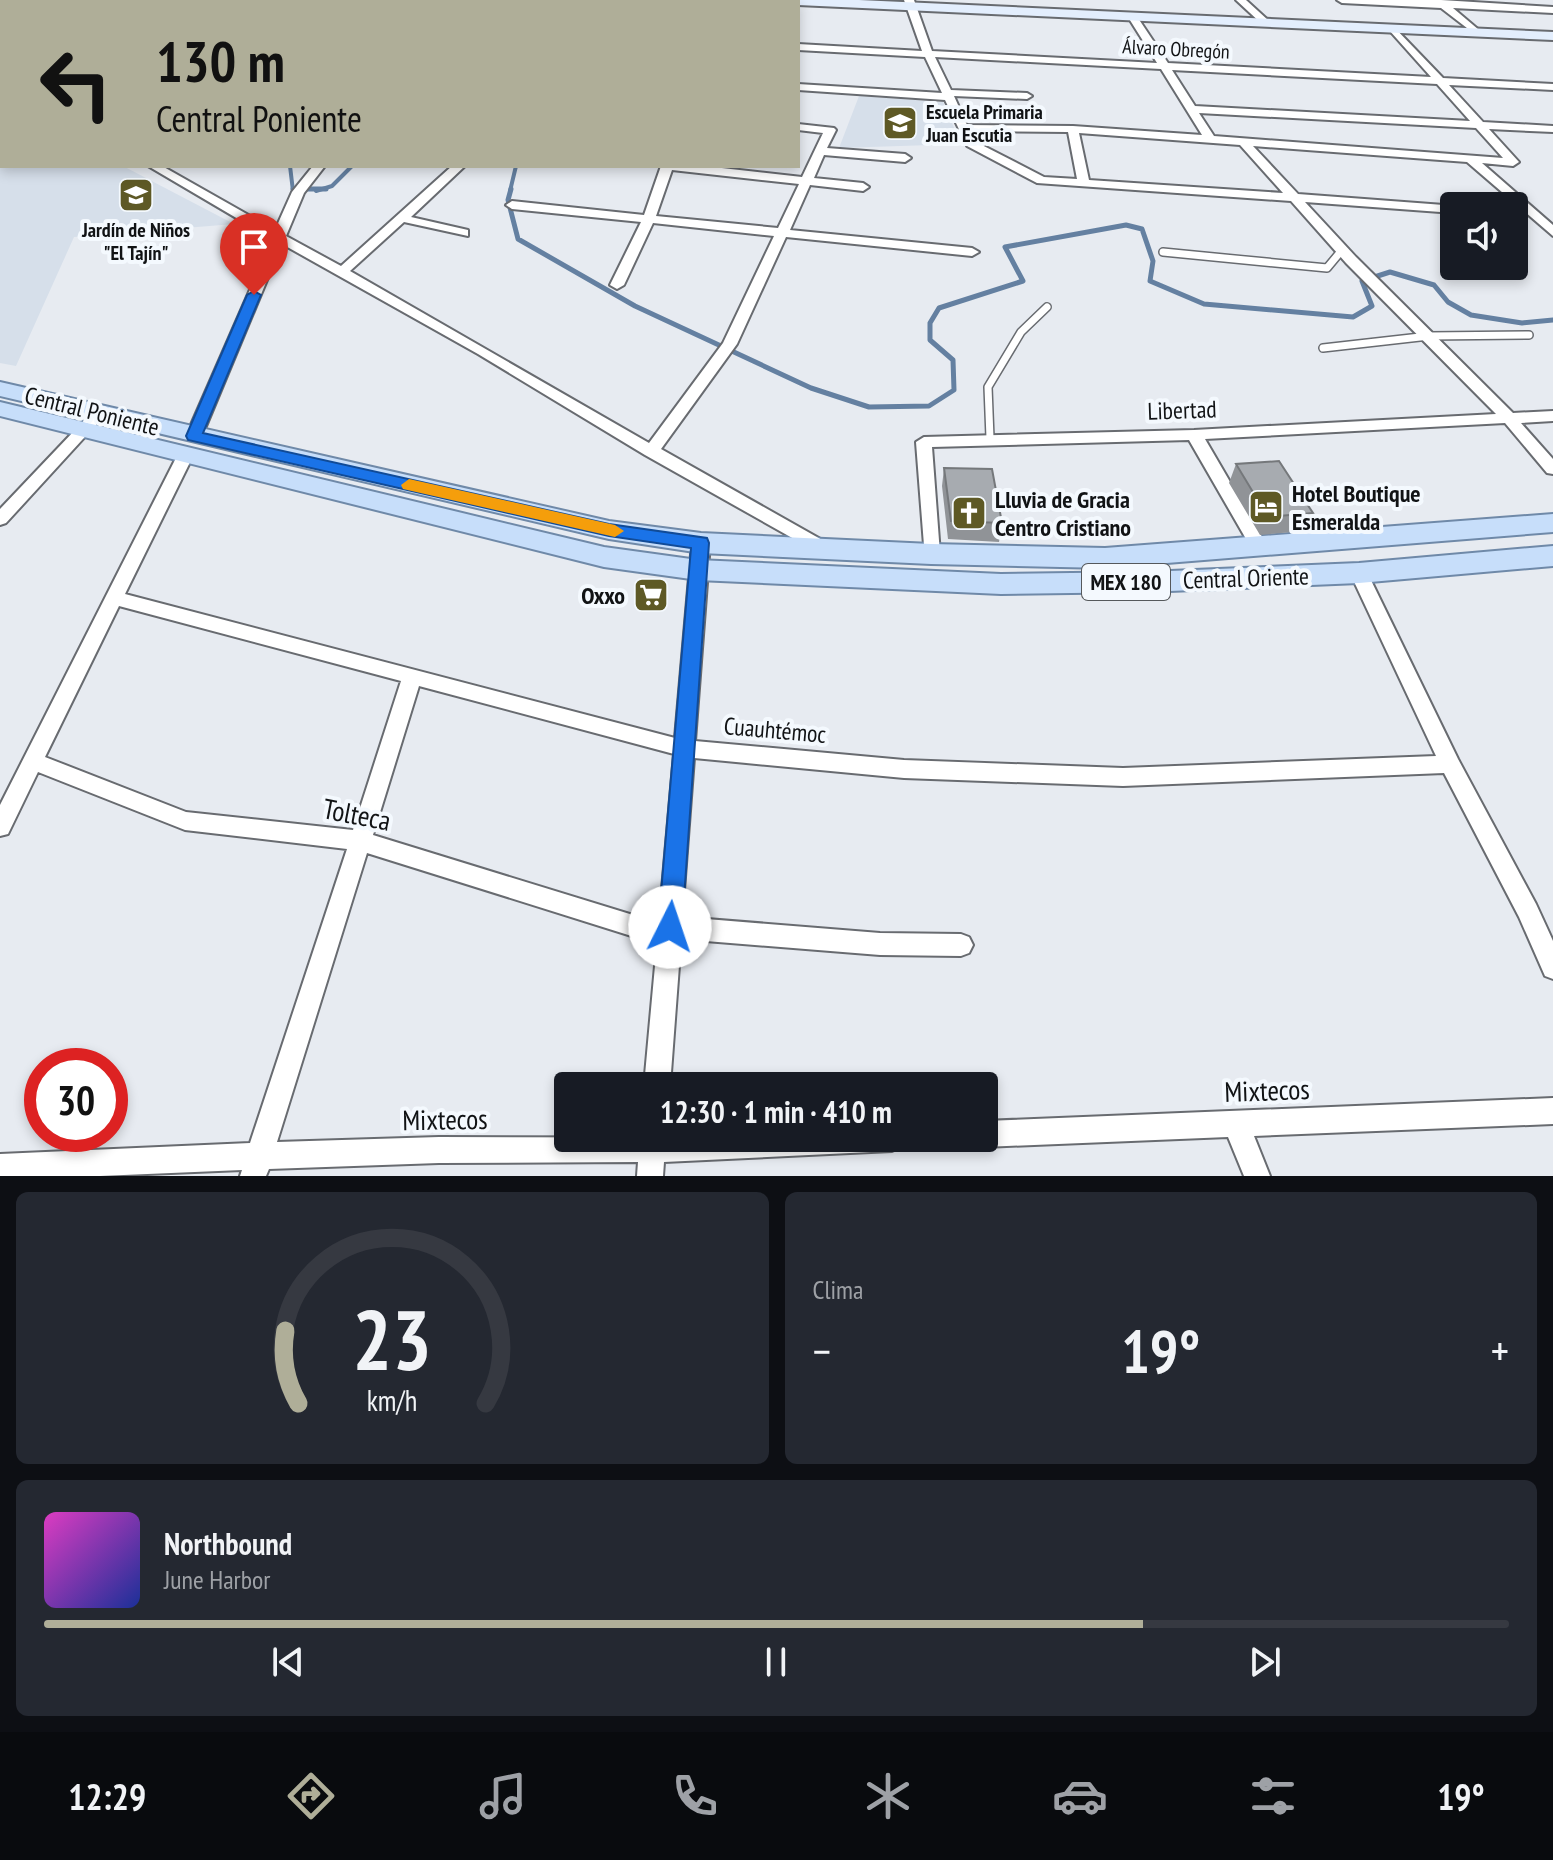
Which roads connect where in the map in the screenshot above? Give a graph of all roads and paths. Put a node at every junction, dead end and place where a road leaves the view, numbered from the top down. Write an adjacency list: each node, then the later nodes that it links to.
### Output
1 (1241, 0): 8 (street)
2 (1342, 0): 4 (street)
3 (800, 1): 5 (street)
4 (1440, 2): 6 (street); 10 (street)
5 (911, 3): 7 (street); 13 (street)
6 (1553, 10)
7 (1133, 17): 8 (street); 14 (street)
8 (1266, 23): 9 (street)
9 (1392, 28): 10 (street); 15 (street)
10 (1476, 32): 11 (street)
11 (1553, 36)
12 (800, 47): 13 (street, Álvaro Obregón)
13 (928, 53): 14 (street, Álvaro Obregón); 18 (street)
14 (1162, 67): 15 (street, Álvaro Obregón); 20 (street)
15 (1438, 79): 17 (street, Álvaro Obregón); 21 (street)
16 (800, 87): 18 (street)
17 (1553, 87)
18 (948, 95): 19 (street); 23 (street)
19 (1027, 96)
20 (1190, 109): 21 (street); 26 (street)
21 (1478, 124): 25 (street); 30 (street)
22 (800, 127): 28 (street)
23 (963, 128): 24 (street); 37 (street)
24 (1073, 129): 26 (street); 37 (street)
25 (1553, 129)
26 (1211, 140): 27 (street)
27 (1244, 143): 30 (street); 39 (street)
28 (821, 151): 29 (street); 36 (street)
29 (905, 158)
30 (1471, 160): 43 (street)
31 (157, 168): 51 (street)
32 (317, 168): 51 (street)
33 (457, 168): 45 (street)
34 (668, 168): 46 (street)
35 (689, 168): 36 (street)
36 (807, 180): 38 (street); 50 (street)
37 (1084, 183): 39 (street)
38 (863, 187)
39 (1294, 196): 41 (street); 55 (street)
40 (512, 205): 46 (street)
41 (1440, 208)
42 (1528, 215): 43 (street)
43 (1532, 215): 44 (street); 48 (street)
44 (1553, 216)
45 (401, 218): 49 (street); 56 (street)
46 (649, 219): 50 (street); 57 (street)
47 (922, 228): 52 (street)
48 (1553, 232)
49 (463, 233)
50 (783, 233): 52 (street); 70 (street)
51 (278, 239): 56 (street); 69 (street)
52 (919, 247): 53 (street)
53 (972, 252)
54 (1163, 252): 55 (lane)
55 (1346, 255): 60 (street)
56 (343, 271): 70 (street)
57 (617, 285)
58 (1047, 307): 68 (lane)
59 (1529, 335): 60 (lane)
60 (1429, 336): 61 (lane); 65 (street)
61 (1323, 348)
62 (0, 389): 66 (main road, Central Poniente / MEX 180)
63 (0, 409): 66 (main road, Central Poniente / MEX 180)
64 (1553, 416): 65 (street, Libertad)
65 (1509, 418): 67 (street, Libertad); 71 (street)
66 (91, 421): 69 (main road, Central Poniente / MEX 180); 72 (street)
67 (1194, 435): 68 (street, Libertad); 74 (street)
68 (990, 438): 76 (street, Libertad)
69 (189, 446): 77 (main road, Central Poniente / MEX 180); 80 (street)
70 (651, 451): 75 (street)
71 (1553, 469)
72 (0, 519)
73 (1553, 523): 74 (main road, Central Oriente / MEX 180)
74 (1259, 547): 76 (main road, Central Oriente / MEX 180)
75 (825, 549): 76 (main road, Central Oriente / MEX 180); 77 (main road, Central Oriente / MEX 180)
76 (931, 554)
77 (699, 556): 79 (main road, Central Oriente / MEX 180); 82 (street)
78 (1553, 556): 79 (main road, Central Oriente / MEX 180)
79 (1359, 573): 84 (street)
80 (114, 598): 81 (street, Cuauhtémoc); 83 (street)
81 (412, 678): 82 (street, Cuauhtémoc); 86 (street)
82 (682, 748): 84 (street, Cuauhtémoc); 87 (street)
83 (33, 761): 85 (street); 86 (street, Tolteca)
84 (1450, 764): 89 (street)
85 (0, 827)
86 (361, 841): 87 (street, Tolteca); 96 (street)
87 (670, 932): 88 (street, Tolteca); 90 (street)
88 (961, 945)
89 (1553, 968)
90 (658, 1072)
91 (1553, 1111): 92 (street, Mixtecos)
92 (1235, 1123): 93 (street, Mixtecos); 99 (street)
93 (998, 1133)
94 (554, 1146): 96 (street, Mixtecos)
95 (651, 1152): 98 (street)
96 (256, 1166): 97 (street, Mixtecos)
97 (0, 1167)
98 (650, 1176)
99 (1257, 1176)

